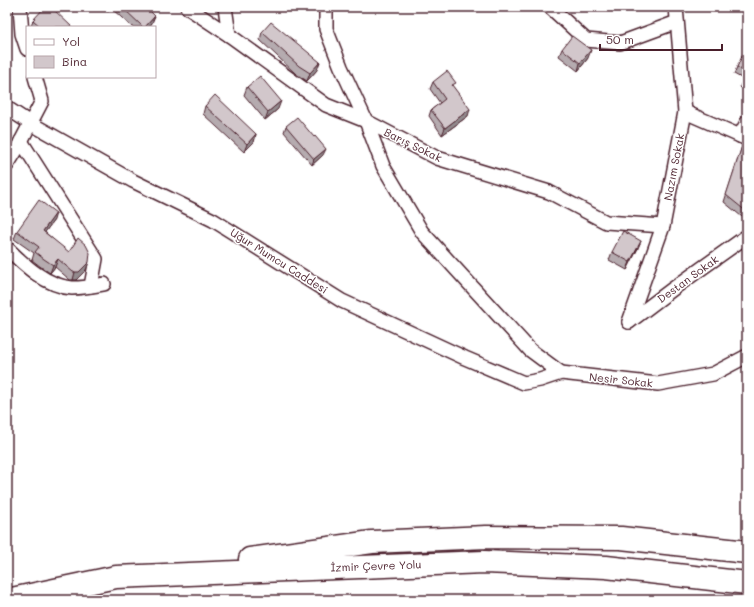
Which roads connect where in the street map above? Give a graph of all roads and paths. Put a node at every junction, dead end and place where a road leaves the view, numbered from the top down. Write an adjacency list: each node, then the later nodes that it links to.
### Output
1 (20, 7): 9 (street)
2 (187, 7): 8 (street, Barış Sokak)
3 (225, 7): 8 (street)
4 (326, 7): 13 (street)
5 (550, 7): 7 (street)
6 (676, 7): 7 (street, Nazım Sokak)
7 (677, 22): 12 (street, Nazım Sokak)
8 (229, 35): 13 (street, Barış Sokak)
9 (26, 46)
10 (35, 78): 15 (street)
11 (7, 108): 15 (street, Uğur Mumcu Caddesi)
12 (685, 112): 16 (street); 19 (street, Nazım Sokak)
13 (366, 121): 19 (street, Barış Sokak); 24 (street)
14 (747, 122): 16 (street)
15 (30, 123): 17 (street); 24 (street, Uğur Mumcu Caddesi)
16 (744, 137)
17 (21, 141): 18 (street); 21 (street)
18 (7, 165)
19 (663, 226): 22 (street, Nazım Sokak)
20 (747, 236): 22 (street, Destan Sokak)
21 (7, 248)
22 (629, 322)
23 (747, 356): 24 (street, Nesir Sokak)
24 (561, 373)
25 (747, 552): 26 (highway)
26 (116, 577): 27 (highway, İzmir Çevre Yolu); 28 (highway, İzmir Çevre Yolu)
27 (747, 583)
28 (7, 600)

